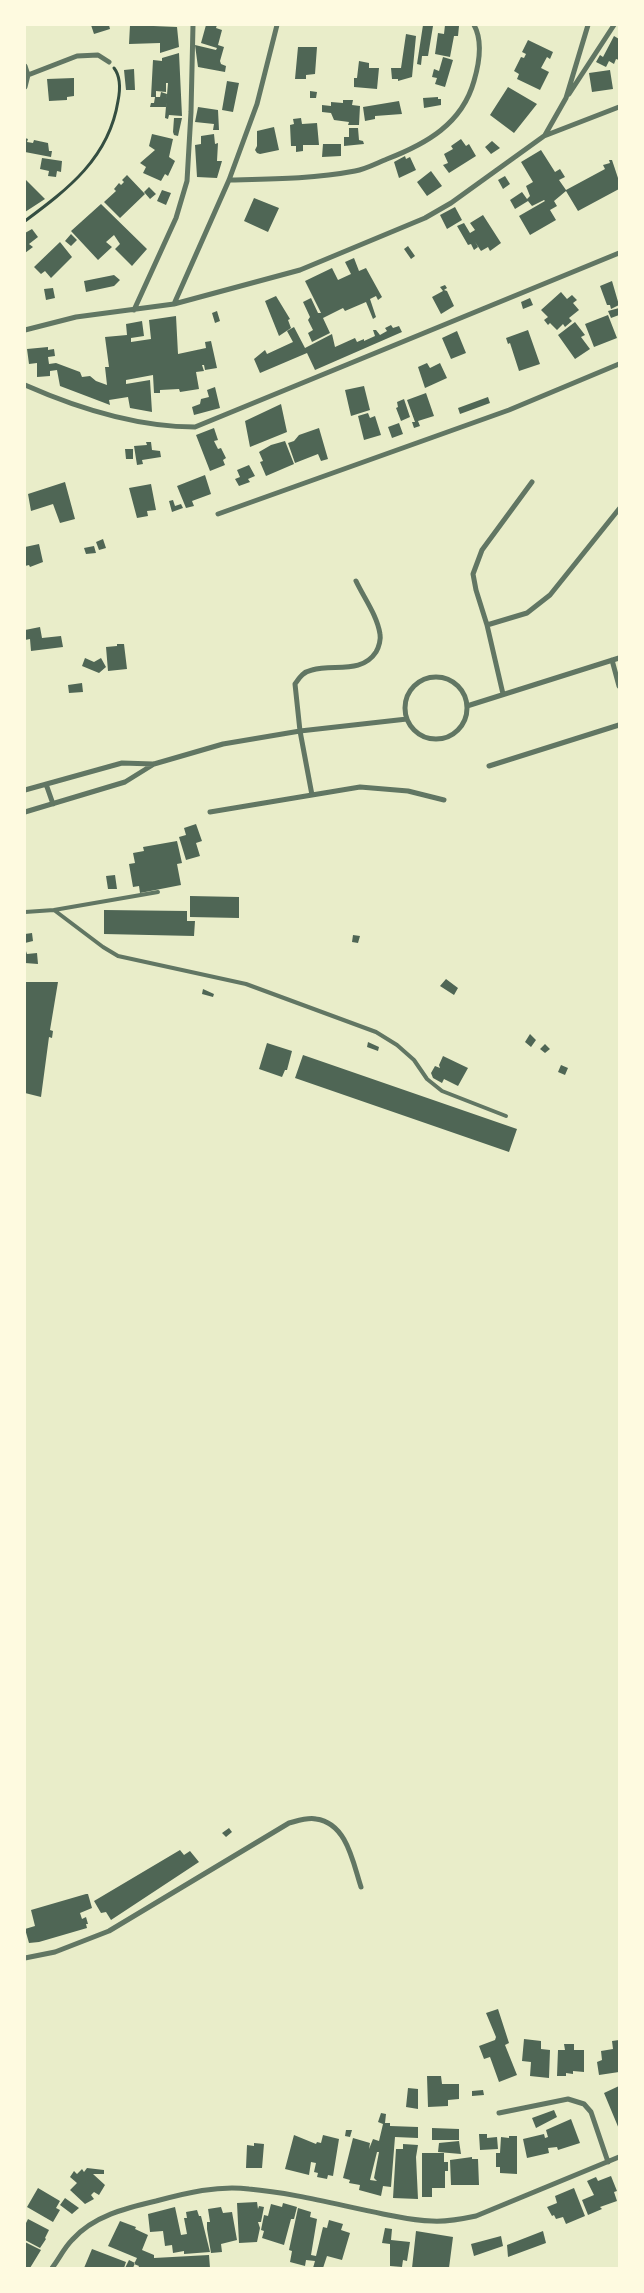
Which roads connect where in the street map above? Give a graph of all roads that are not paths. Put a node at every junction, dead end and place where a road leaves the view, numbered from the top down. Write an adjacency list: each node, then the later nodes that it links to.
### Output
1 (193, 25): 16 (street)
2 (277, 25): 13 (street)
3 (474, 25): 13 (street)
4 (588, 25): 10 (street)
5 (614, 25): 10 (street)
6 (109, 62): 8 (street)
7 (25, 66): 8 (street)
8 (28, 75): 9 (street)
9 (25, 87)
10 (566, 98): 12 (street)
11 (619, 107): 12 (street)
12 (544, 136): 15 (street)
13 (229, 180): 15 (street)
14 (619, 253): 19 (street)
15 (174, 304): 16 (street)
16 (134, 310): 17 (street)
17 (25, 330)
18 (619, 364): 22 (street)
19 (25, 384)
20 (532, 482): 24 (street)
21 (619, 509): 24 (street)
22 (218, 514)
23 (356, 581): 32 (street)
24 (487, 624): 28 (street)
25 (619, 658): 26 (street)
26 (612, 660): 27 (street); 28 (street)
27 (619, 686)
28 (503, 694): 29 (street)
29 (467, 706): 30 (street); 30 (street)
30 (407, 719): 32 (street)
31 (619, 725): 34 (street)
32 (300, 731): 33 (street); 37 (street)
33 (154, 764): 35 (street); 39 (street)
34 (489, 766)
35 (46, 784): 36 (street); 39 (street)
36 (25, 790)
37 (312, 795): 38 (street); 41 (street)
38 (444, 800)
39 (53, 804): 40 (street)
40 (25, 812)
41 (210, 812)
42 (158, 892): 43 (lane)
43 (54, 910): 44 (lane); 45 (lane)
44 (25, 912)
45 (506, 1116)
46 (361, 1887): 47 (street)
47 (25, 1958)
48 (499, 2113): 50 (street)
49 (619, 2157): 50 (street)
50 (608, 2162): 51 (street)
51 (52, 2268)

